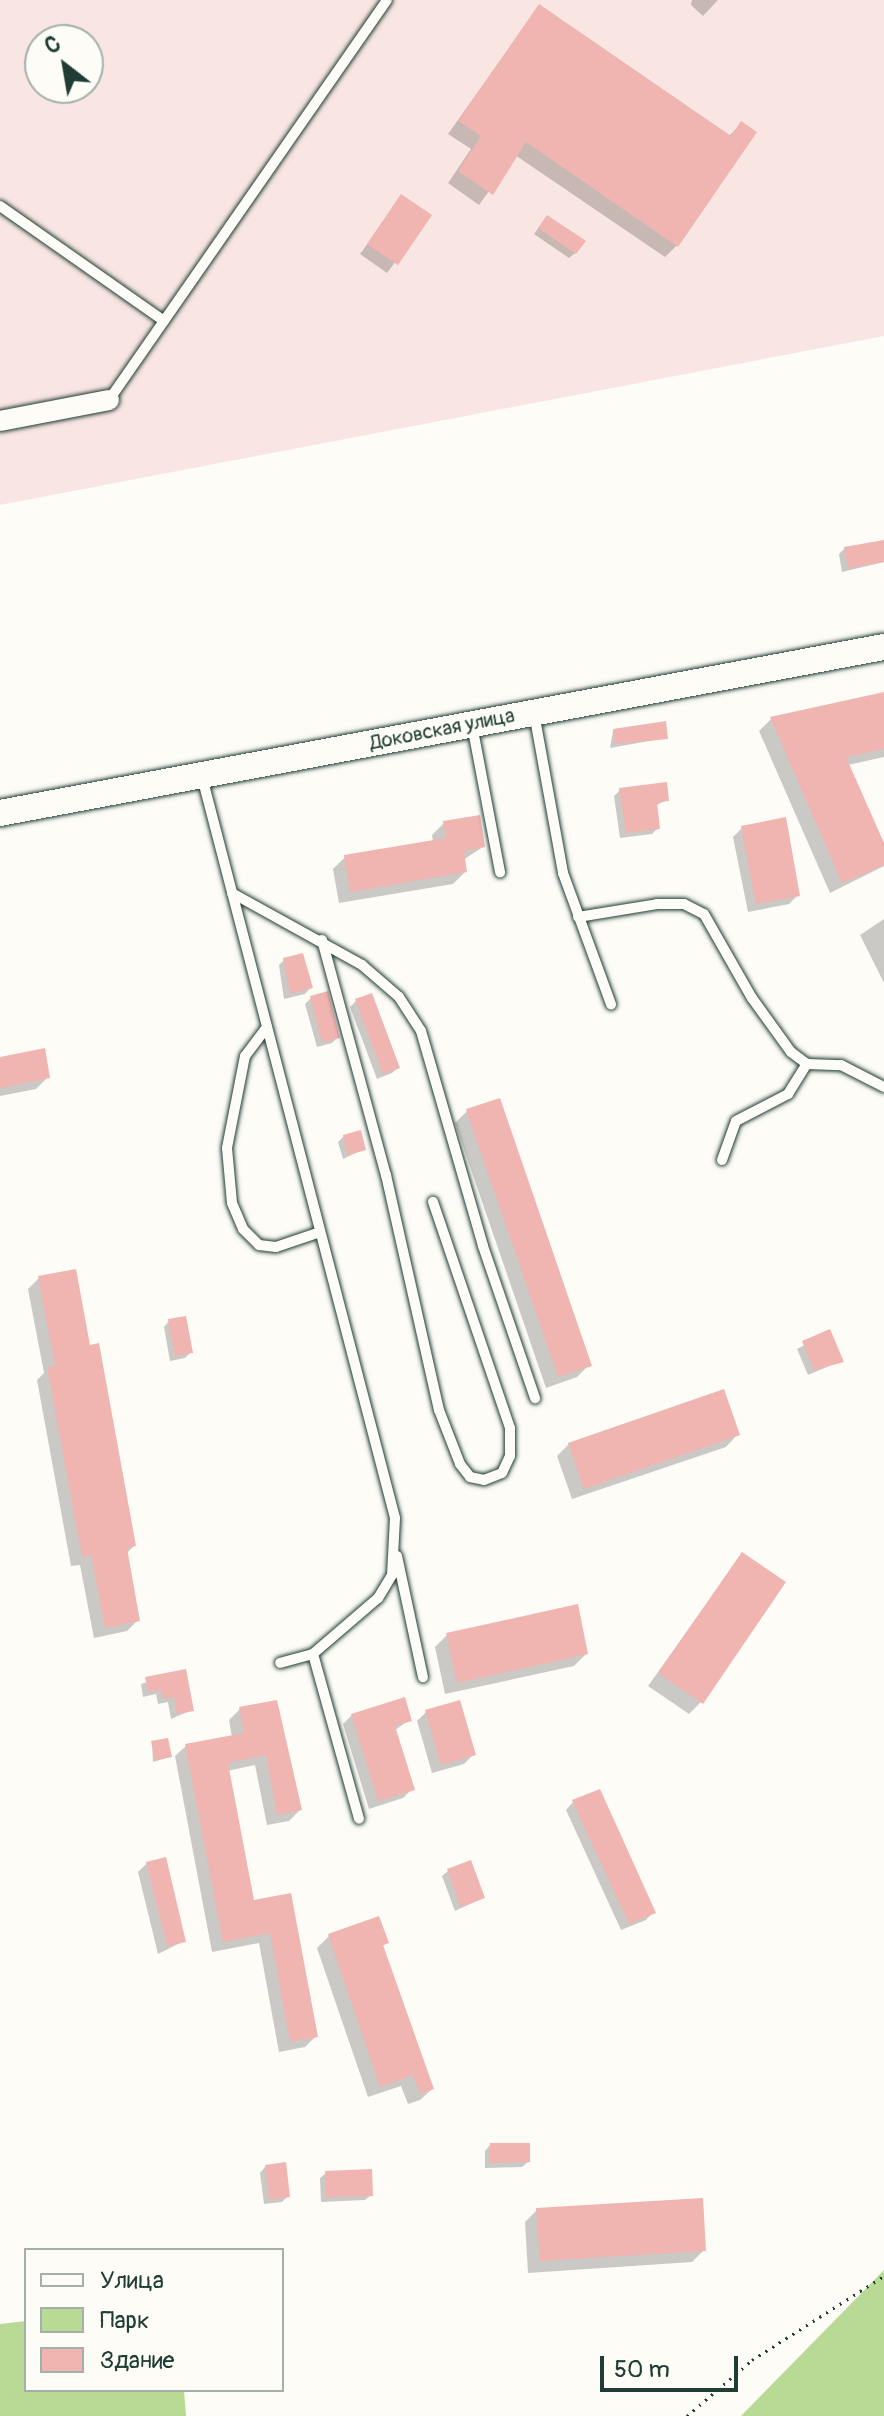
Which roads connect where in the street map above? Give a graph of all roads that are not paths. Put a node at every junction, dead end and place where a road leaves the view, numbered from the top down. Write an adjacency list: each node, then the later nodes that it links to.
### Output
1 (387, 0): 3 (lane)
2 (0, 206): 3 (lane)
3 (164, 321): 4 (lane)
4 (109, 400): 5 (street)
5 (0, 421)
6 (884, 647): 7 (street, Доковская улица)
7 (533, 711): 8 (street, Доковская улица); 13 (lane)
8 (472, 723): 9 (street, Доковская улица); 11 (lane)
9 (201, 775): 10 (street, Доковская улица); 12 (lane)
10 (0, 813)
11 (500, 872)
12 (232, 893): 14 (lane); 16 (lane)
13 (578, 917): 15 (lane); 17 (lane)
14 (322, 940): 20 (lane); 22 (lane)
15 (611, 1004)
16 (267, 1027): 21 (lane); 21 (lane)
17 (807, 1064): 18 (lane); 19 (lane)
18 (884, 1087)
19 (722, 1160)
20 (433, 1202)
21 (320, 1232): 23 (lane)
22 (535, 1398)
23 (396, 1550): 24 (lane); 26 (lane)
24 (313, 1654): 25 (lane); 27 (lane)
25 (280, 1663)
26 (423, 1677)
27 (359, 1819)

